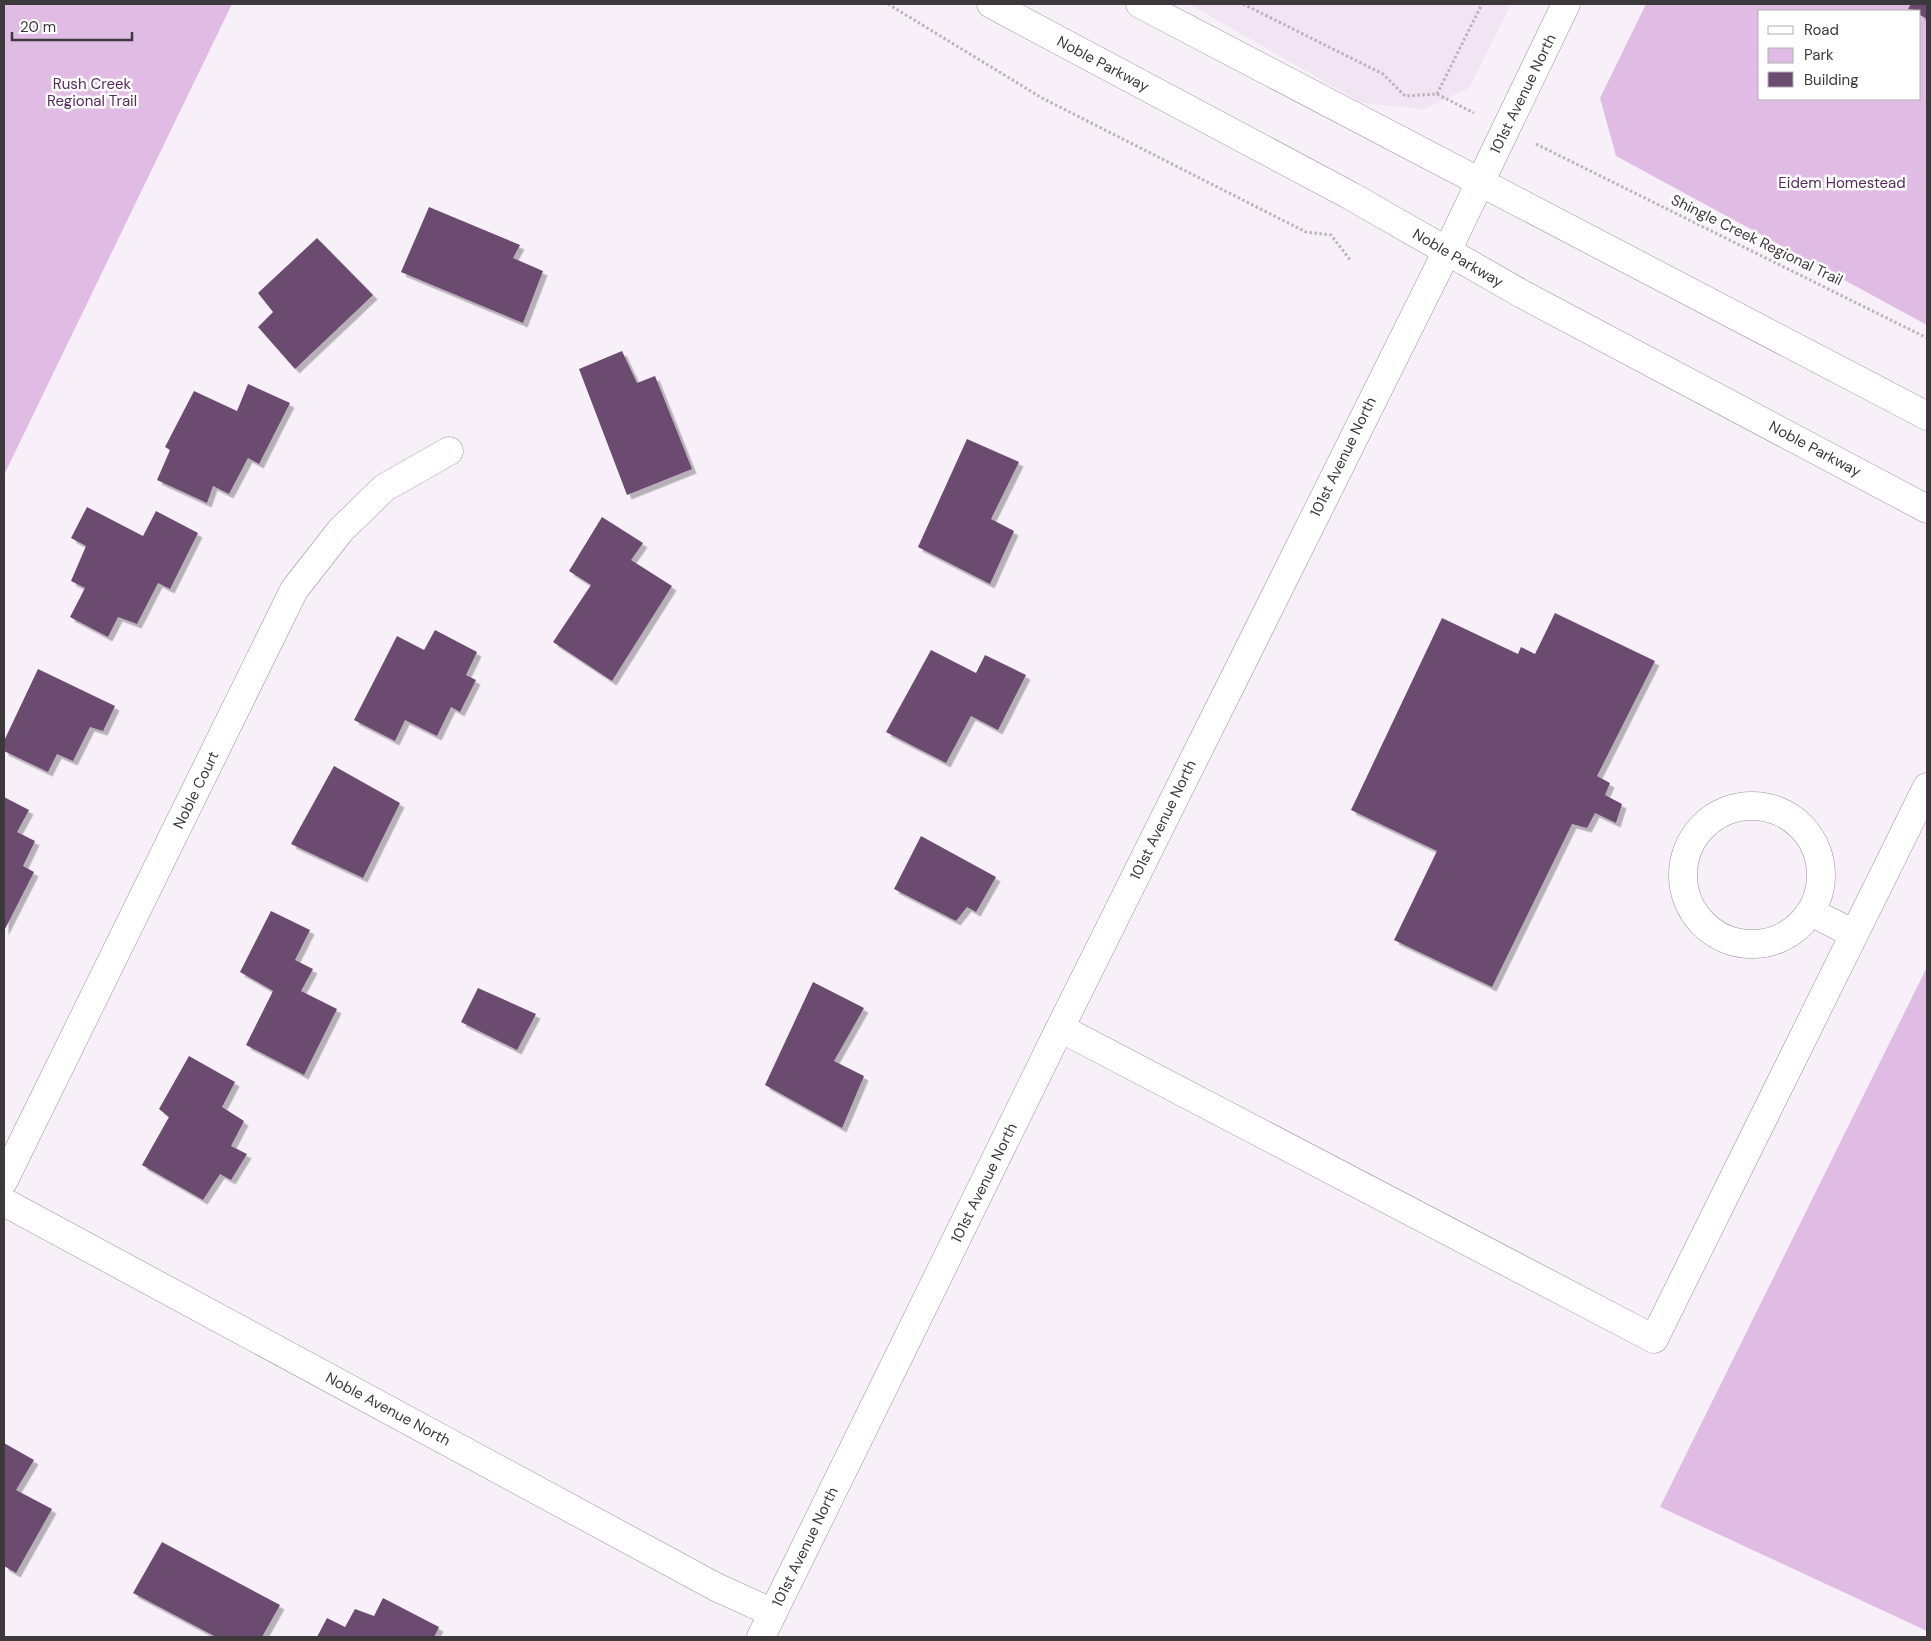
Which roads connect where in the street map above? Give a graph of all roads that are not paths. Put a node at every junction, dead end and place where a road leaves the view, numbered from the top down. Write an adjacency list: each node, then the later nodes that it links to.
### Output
1 (991, 4): 5 (street, Noble Parkway)
2 (1140, 4): 4 (street)
3 (1566, 4): 4 (street, 101st Avenue North)
4 (1480, 182): 5 (street, 101st Avenue North); 6 (street)
5 (1447, 252): 8 (street, Noble Parkway); 12 (street, 101st Avenue North)
6 (1927, 416)
7 (449, 451): 13 (street, Noble Court)
8 (1927, 509)
9 (1927, 787): 11 (street)
10 (1811, 912): 10 (street); 11 (street)
11 (1854, 934): 12 (street)
12 (1060, 1028): 15 (street, 101st Avenue North)
13 (4, 1180)
14 (4, 1202): 15 (street, Noble Avenue North)
15 (773, 1613): 16 (street, 101st Avenue North)
16 (761, 1637)

